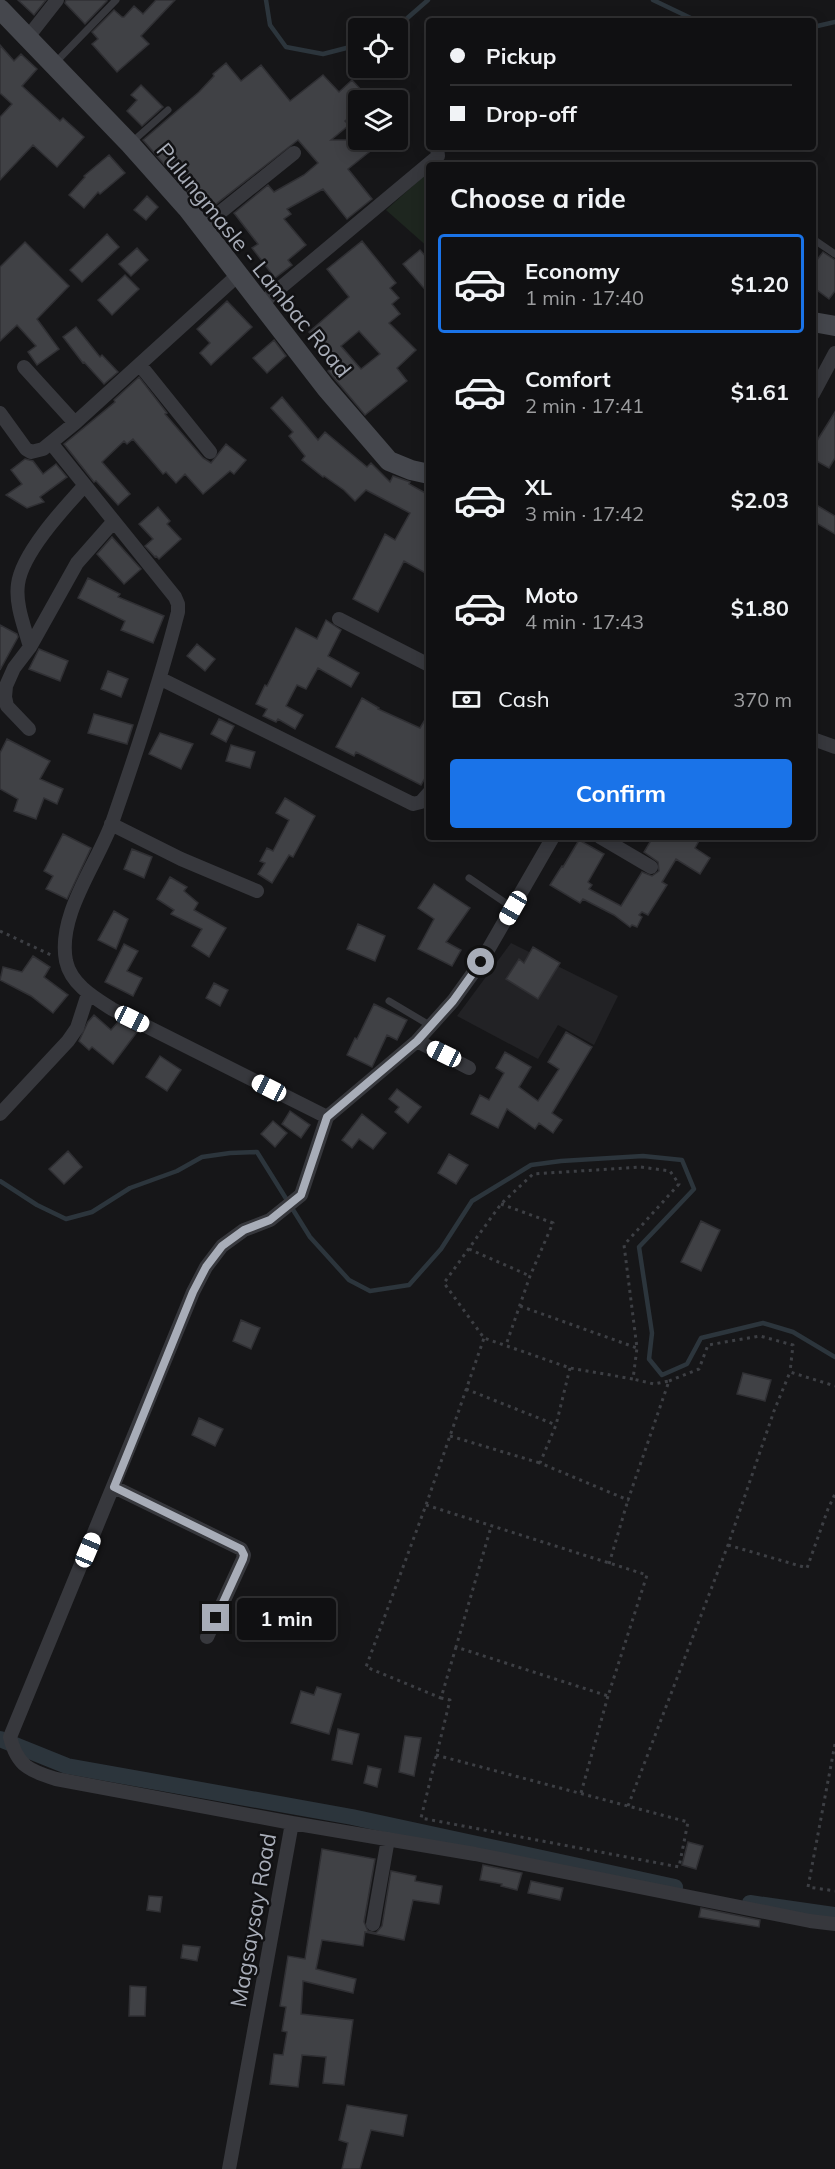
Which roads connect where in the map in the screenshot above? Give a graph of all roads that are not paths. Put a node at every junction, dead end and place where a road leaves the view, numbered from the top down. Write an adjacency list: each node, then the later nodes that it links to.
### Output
1 (57, 0): 4 (street)
2 (116, 0): 5 (lane)
3 (0, 9): 4 (street, Pulungmasle - Lambac Road)
4 (28, 37): 5 (street, Pulungmasle - Lambac Road)
5 (54, 63): 7 (street, Pulungmasle - Lambac Road)
6 (168, 110): 7 (lane)
7 (130, 144): 12 (street, Pulungmasle - Lambac Road)
8 (437, 150): 10 (street)
9 (294, 153): 12 (street)
10 (431, 162)
11 (426, 166): 16 (street)
12 (202, 227): 15 (street, Pulungmasle - Lambac Road)
13 (816, 241): 14 (lane)
14 (835, 254)
15 (238, 275): 16 (street, Pulungmasle - Lambac Road); 20 (street)
16 (261, 304): 27 (street, Pulungmasle - Lambac Road)
17 (816, 323): 18 (street)
18 (835, 326)
19 (835, 353): 22 (street)
20 (140, 365): 24 (street); 26 (street)
21 (24, 368): 24 (street)
22 (816, 388)
23 (1, 416): 25 (street)
24 (75, 423): 25 (street)
25 (51, 442): 28 (street)
26 (210, 452)
27 (426, 473)
28 (85, 485): 29 (street); 31 (street)
29 (114, 521): 31 (street); 33 (street)
30 (339, 619): 32 (street)
31 (30, 647): 34 (street)
32 (426, 663)
33 (161, 679): 37 (street); 38 (street)
34 (29, 729)
35 (816, 740): 36 (street)
36 (835, 747)
37 (426, 796)
38 (111, 824): 43 (street); 45 (street)
39 (551, 840): 44 (street)
40 (605, 840): 41 (street)
41 (651, 867)
42 (469, 878): 44 (lane)
43 (257, 891)
44 (513, 908): 47 (street)
45 (88, 994): 50 (street); 51 (street)
46 (388, 1001): 47 (lane)
47 (431, 1026): 48 (street)
48 (417, 1041): 49 (street); 51 (street)
49 (469, 1068)
50 (0, 1114)
51 (327, 1117): 52 (street)
52 (114, 1487): 53 (street); 54 (street, Magsaysay Road)
53 (207, 1637)
54 (292, 1823): 55 (street); 58 (street, Magsaysay Road)
55 (388, 1839): 56 (street); 57 (street)
56 (373, 1924)
57 (835, 1924)
58 (229, 2169)

